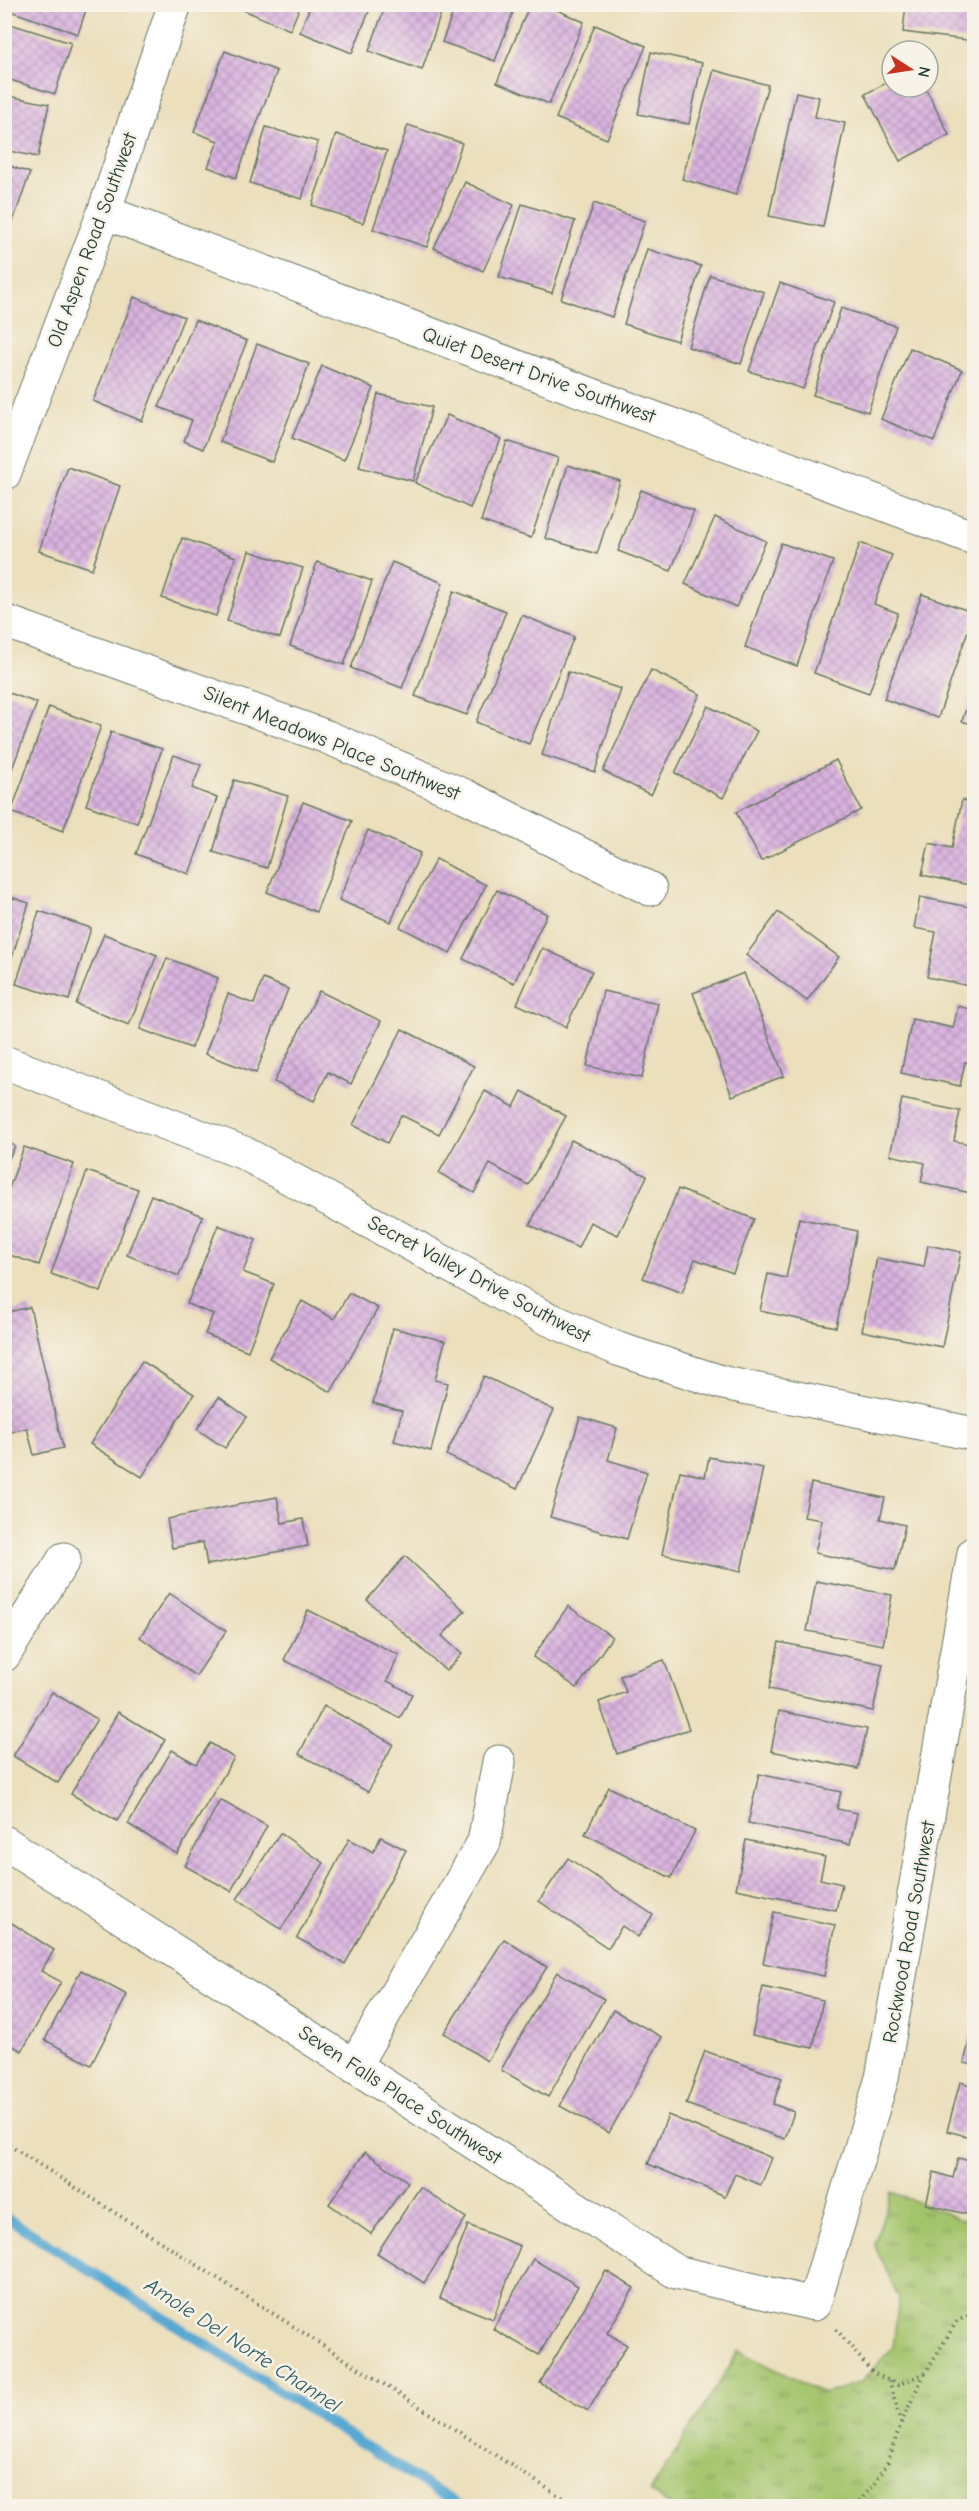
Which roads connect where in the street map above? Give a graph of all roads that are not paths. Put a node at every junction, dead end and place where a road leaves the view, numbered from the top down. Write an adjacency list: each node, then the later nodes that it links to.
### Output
1 (175, 4): 2 (street, Old Aspen Road Southwest)
2 (104, 212): 3 (street, Old Aspen Road Southwest); 4 (street, Quiet Desert Drive Southwest)
3 (4, 474)
4 (975, 538)
5 (4, 621): 6 (street, Silent Meadows Place Southwest)
6 (650, 889)
7 (4, 1062): 8 (street, Secret Valley Drive Southwest)
8 (975, 1434)
9 (975, 1553): 15 (street, Rockwood Road Southwest)
10 (64, 1559): 11 (street)
11 (4, 1655)
12 (498, 1762): 14 (street)
13 (4, 1842): 14 (street, Seven Falls Place Southwest)
14 (354, 2066): 15 (street, Seven Falls Place Southwest)
15 (814, 2304)

